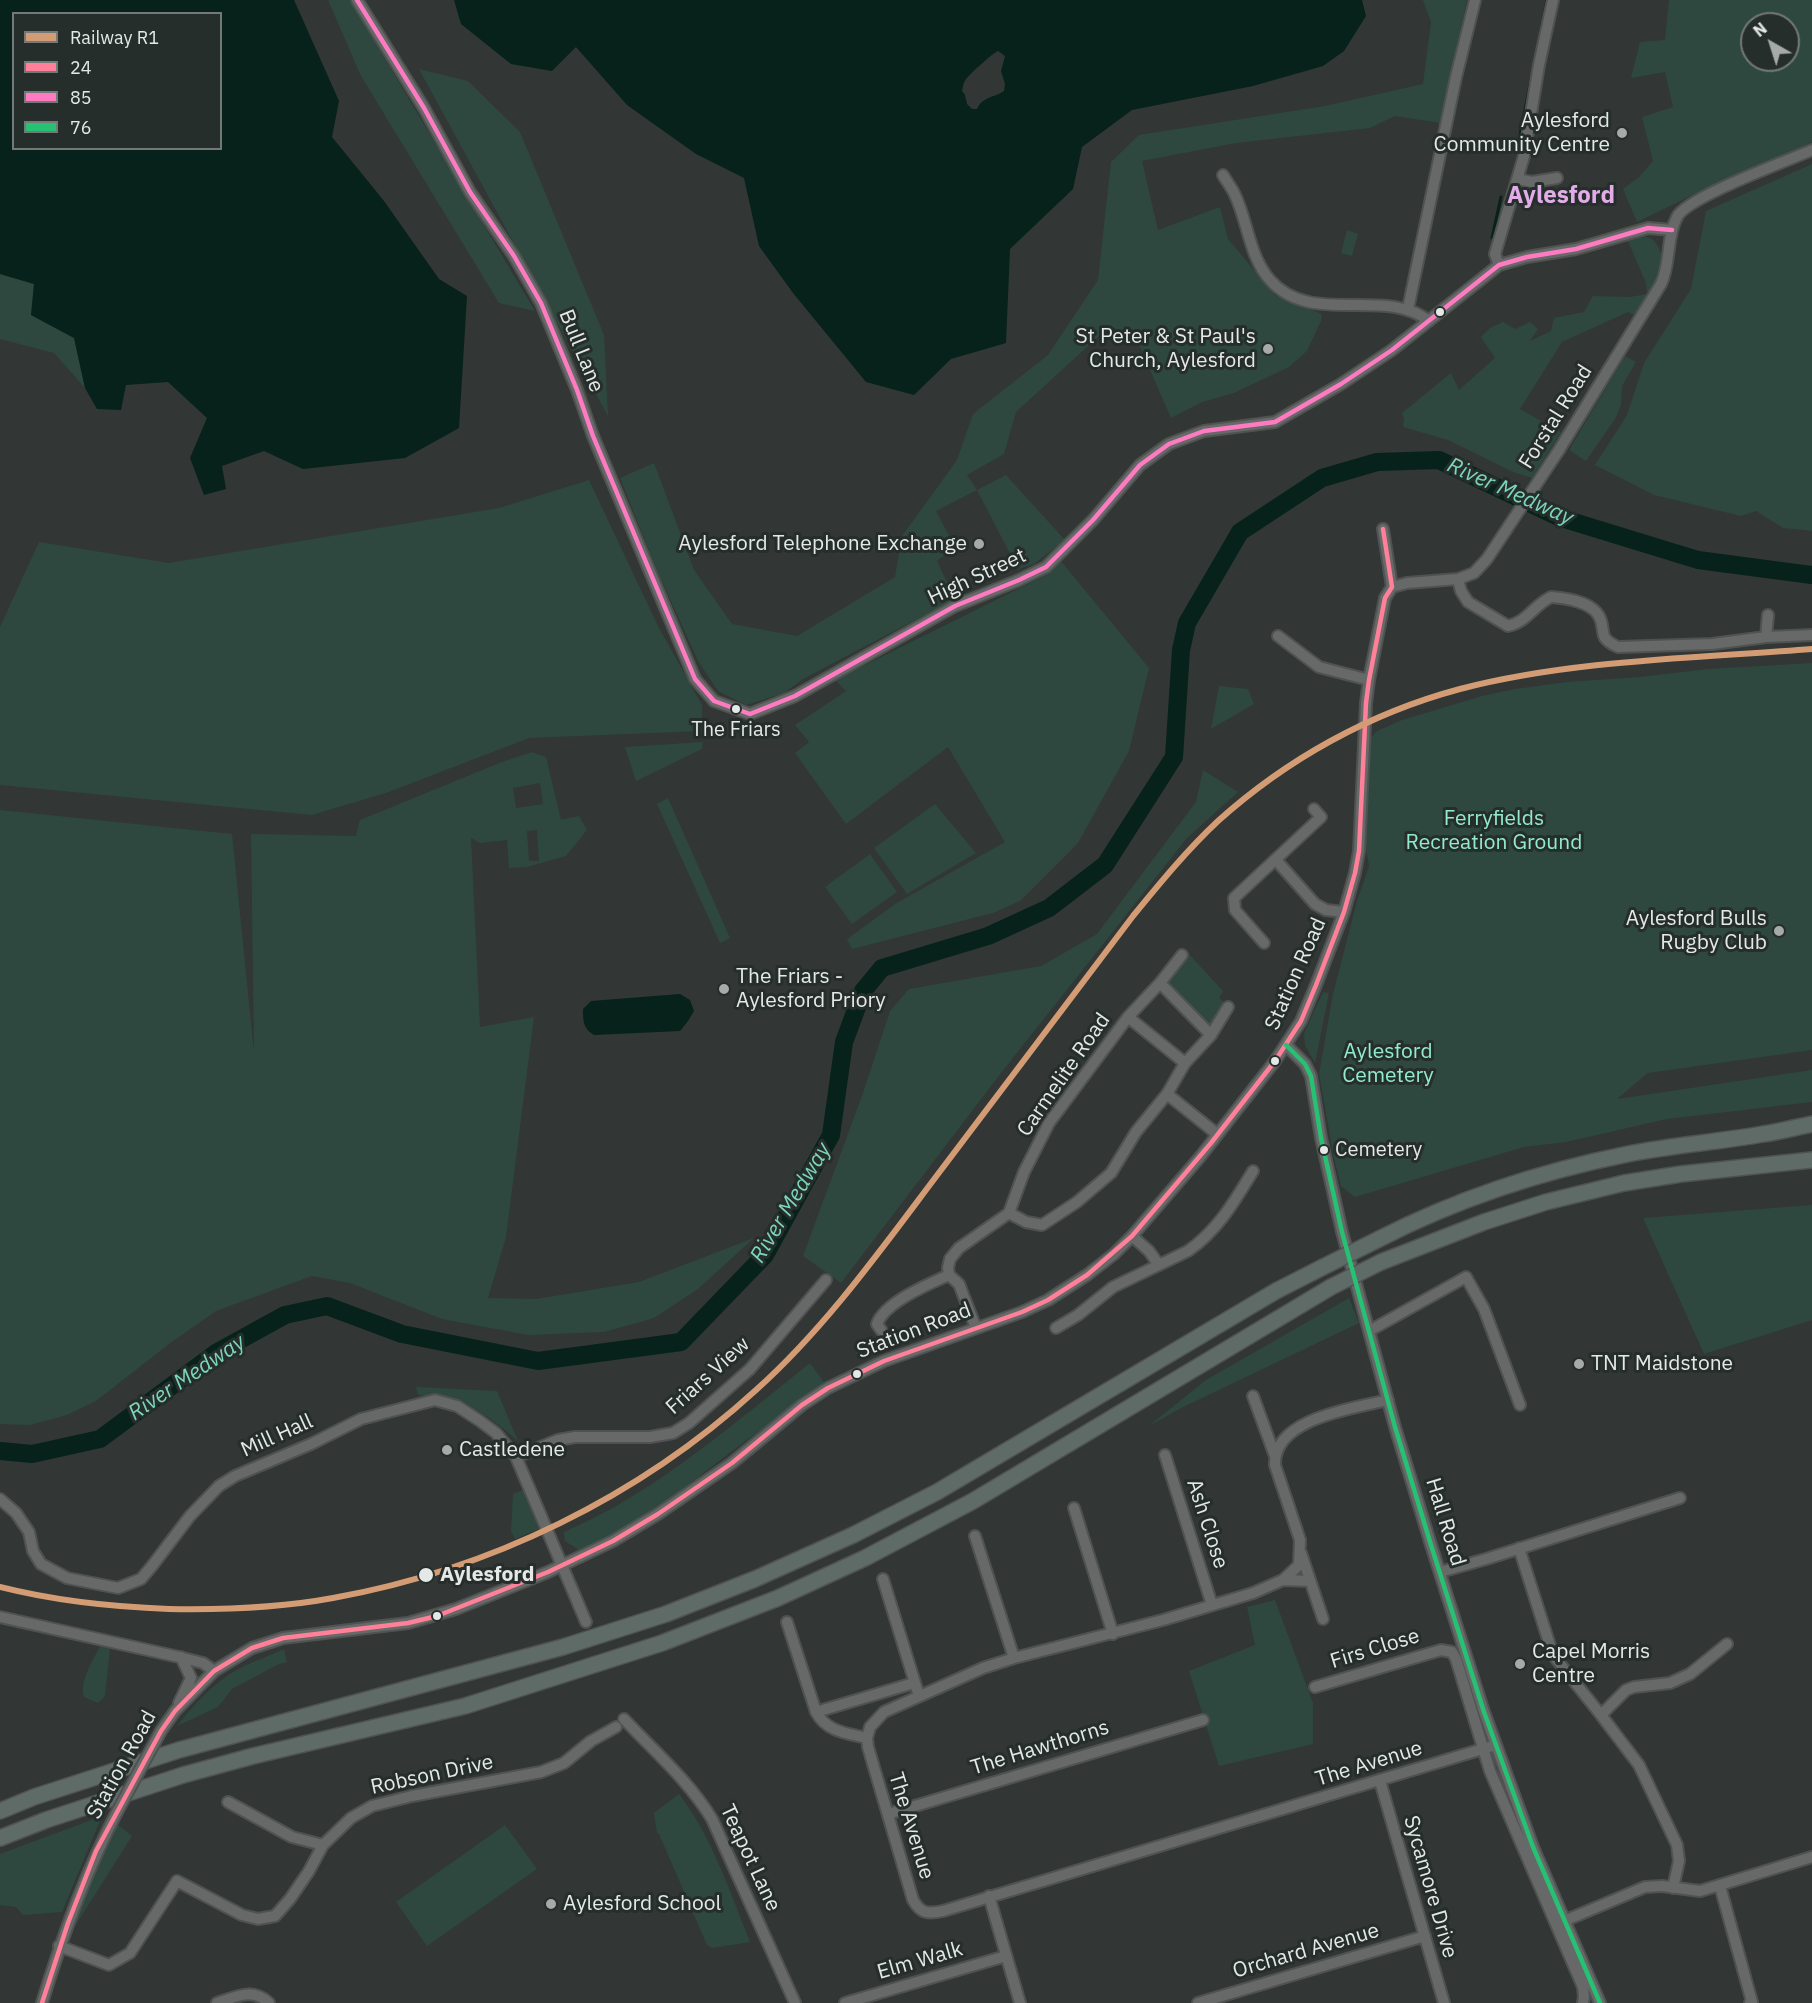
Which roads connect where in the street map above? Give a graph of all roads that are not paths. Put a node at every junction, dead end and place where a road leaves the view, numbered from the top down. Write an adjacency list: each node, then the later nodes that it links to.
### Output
1 (357, 0): 20 (street, Bull Lane)
2 (1475, 0): 10 (street)
3 (1553, 0): 7 (street)
4 (1812, 150): 8 (street, Forstal Road)
5 (1223, 176): 10 (street)
6 (1557, 178): 7 (street)
7 (1518, 179): 9 (street)
8 (1672, 230): 9 (street); 13 (street, Forstal Road)
9 (1499, 265): 11 (street, High Street)
10 (1408, 309): 11 (street)
11 (1429, 321): 20 (street, High Street)
12 (1383, 529): 14 (street, Station Road)
13 (1458, 579): 14 (street, Forstal Road); 18 (street)
14 (1392, 587): 19 (street, Station Road)
15 (1768, 615): 18 (street)
16 (1812, 635): 18 (street)
17 (1278, 636): 19 (street)
18 (1766, 637)
19 (1369, 680): 23 (street, Station Road)
20 (750, 714)
21 (1314, 809): 22 (street)
22 (1276, 860): 23 (street); 24 (street)
23 (1344, 912): 30 (street, Station Road)
24 (1264, 943)
25 (1182, 955): 26 (street, Carmelite Road)
26 (1160, 983): 28 (street, Carmelite Road); 29 (street)
27 (1228, 1006): 29 (street)
28 (1128, 1017): 31 (street); 41 (street, Carmelite Road)
29 (1210, 1035): 31 (street)
30 (1286, 1046): 35 (street, Station Road); 49 (street, Hall Road)
31 (1185, 1063): 32 (street)
32 (1167, 1094): 35 (street); 41 (street)
33 (1812, 1124): 36 (highway)
34 (1812, 1132): 36 (highway)
35 (1217, 1134): 42 (street, Station Road)
36 (1764, 1134): 90 (highway, bridge)
37 (1812, 1160): 38 (highway)
38 (1745, 1168): 39 (highway); 92 (highway, bridge)
39 (1812, 1170)
40 (1252, 1171): 43 (street)
41 (1009, 1214): 44 (street)
42 (1132, 1236): 43 (street); 46 (street, Station Road)
43 (1159, 1265): 47 (street)
44 (949, 1275): 46 (street); 48 (street)
45 (826, 1280): 55 (street, Friars View)
46 (976, 1328): 62 (street, Station Road)
47 (1056, 1328)
48 (881, 1330)
49 (1369, 1331): 51 (street, Hall Road); 52 (street)
50 (1253, 1396): 54 (street)
51 (1388, 1400): 54 (street); 63 (street, Hall Road)
52 (1520, 1405)
53 (1165, 1455): 67 (street, Ash Close)
54 (1275, 1456): 61 (street)
55 (516, 1457): 57 (street, Mill Hall); 62 (street, Mill Hall)
56 (1680, 1498): 60 (street)
57 (0, 1499)
58 (1074, 1508): 72 (street)
59 (975, 1536): 75 (street)
60 (1519, 1548): 63 (street); 82 (street)
61 (1300, 1549): 65 (street); 66 (street)
62 (561, 1566): 70 (street, Mill Hall); 76 (street, Station Road)
63 (1440, 1572): 86 (street, Hall Road)
64 (883, 1579): 77 (street)
65 (1283, 1581): 66 (street); 67 (street)
66 (1310, 1581): 69 (street)
67 (1212, 1605): 72 (street)
68 (0, 1617): 74 (street)
69 (1323, 1619)
70 (586, 1622)
71 (787, 1622): 81 (street)
72 (1113, 1634): 75 (street)
73 (1727, 1644): 82 (street)
74 (181, 1657): 76 (street); 80 (street)
75 (1014, 1658): 79 (street)
76 (211, 1669): 80 (street, Station Road)
77 (914, 1683): 79 (street); 81 (street)
78 (1315, 1687): 87 (street, Firs Close)
79 (919, 1696): 85 (street)
80 (175, 1711): 100 (street, Station Road, bridge)
81 (816, 1712): 85 (street)
82 (1601, 1715): 96 (street)
83 (1203, 1720): 91 (street, The Hawthorns)
84 (620, 1723): 93 (street, Robson Drive); 105 (street, Teapot Lane)
85 (867, 1738): 91 (street, The Avenue)
86 (1496, 1745): 87 (street, The Avenue); 98 (street, Hall Road)
87 (1484, 1749): 88 (street, The Avenue); 110 (street)
88 (1380, 1781): 97 (street, The Avenue); 99 (street, Sycamore Drive)
89 (228, 1802): 93 (street)
90 (0, 1810)
91 (888, 1814): 97 (street, The Avenue)
92 (0, 1838)
93 (323, 1845): 100 (street, Robson Drive)
94 (1812, 1857): 95 (street)
95 (1720, 1886): 96 (street); 112 (street)
96 (1673, 1888): 98 (street)
97 (989, 1896): 101 (street)
98 (1564, 1921): 111 (street, Hall Road)
99 (1425, 1936): 108 (street, Orchard Avenue); 109 (street, Sycamore Drive)
100 (60, 1946): 102 (street, Station Road)
101 (1006, 1956): 106 (street, Elm Walk); 107 (street)
102 (42, 2003)
103 (217, 2003): 104 (street)
104 (269, 2003)
105 (795, 2003)
106 (845, 2003)
107 (1020, 2003)
108 (1198, 2003)
109 (1444, 2003)
110 (1583, 2003)
111 (1600, 2003)
112 (1750, 2003)

